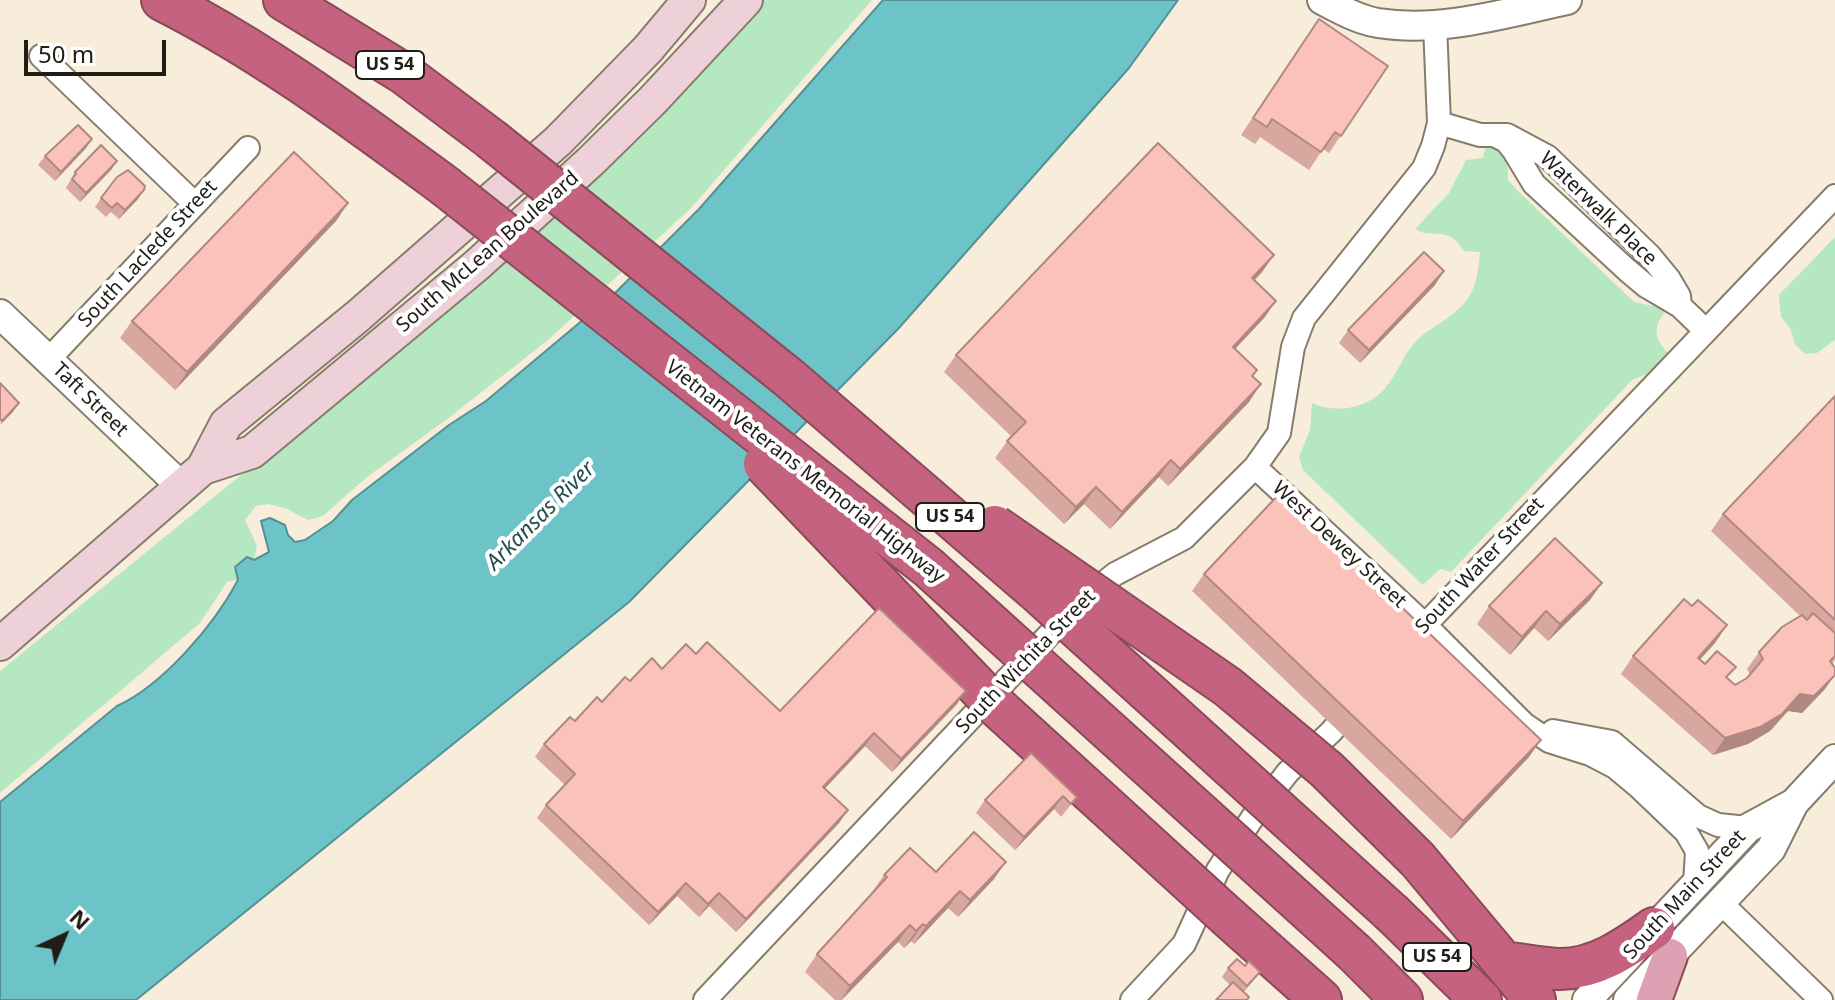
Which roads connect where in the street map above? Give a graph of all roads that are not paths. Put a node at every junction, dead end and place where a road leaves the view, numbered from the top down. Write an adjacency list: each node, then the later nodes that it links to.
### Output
1 (162, 0): 16 (highway, Vietnam Veterans Memorial Highway / US 54, bridge)
2 (284, 0): 17 (highway, US 54, bridge)
3 (689, 0): 19 (main road, South McLean Boulevard)
4 (746, 0): 19 (main road, South McLean Boulevard)
5 (1322, 0): 7 (street)
6 (1567, 0): 7 (street)
7 (1435, 24): 9 (street, South Wichita Street)
8 (41, 56): 12 (street)
9 (1439, 123): 14 (street, Waterwalk Place); 18 (street, South Wichita Street)
10 (248, 148): 12 (street, South Laclede Street)
11 (1835, 196): 14 (street, South Water Street)
12 (195, 204): 15 (street, South Laclede Street)
13 (2, 319): 15 (street, Taft Street)
14 (1705, 330): 20 (street, South Water Street)
15 (48, 360): 19 (street, Taft Street)
16 (664, 360): 34 (highway, bridge); 35 (highway, Vietnam Veterans Memorial Highway / US 54, bridge)
17 (789, 378): 31 (highway, bridge); 36 (highway, US 54, bridge)
18 (1255, 467): 20 (street, West Dewey Street); 32 (street, South Wichita Street)
19 (192, 477): 21 (main road, South McLean Boulevard)
20 (1424, 624): 22 (street, South Water Street); 24 (street, West Dewey Street)
21 (0, 644)
22 (1391, 662)
23 (1371, 686): 33 (street)
24 (1524, 724): 27 (street); 28 (street, West Dewey Street)
25 (1835, 759): 26 (street, South Main Street)
26 (1794, 803): 27 (street, South Main Street); 29 (street, South Main Street)
27 (1748, 828): 28 (street, South Main Street)
28 (1695, 885): 30 (street, South Main Street)
29 (1721, 903): 30 (street, South Main Street); 41 (street)
30 (1662, 942): 31 (highway); 38 (street, South Main Street); 39 (street, South Main Street); 40 (main road)
31 (1503, 962): 37 (highway)
32 (709, 999)
33 (1132, 1000)
34 (1321, 1000)
35 (1402, 1000)
36 (1481, 1000)
37 (1535, 1000)
38 (1587, 1000)
39 (1628, 1000)
40 (1654, 1000)
41 (1821, 1000)

